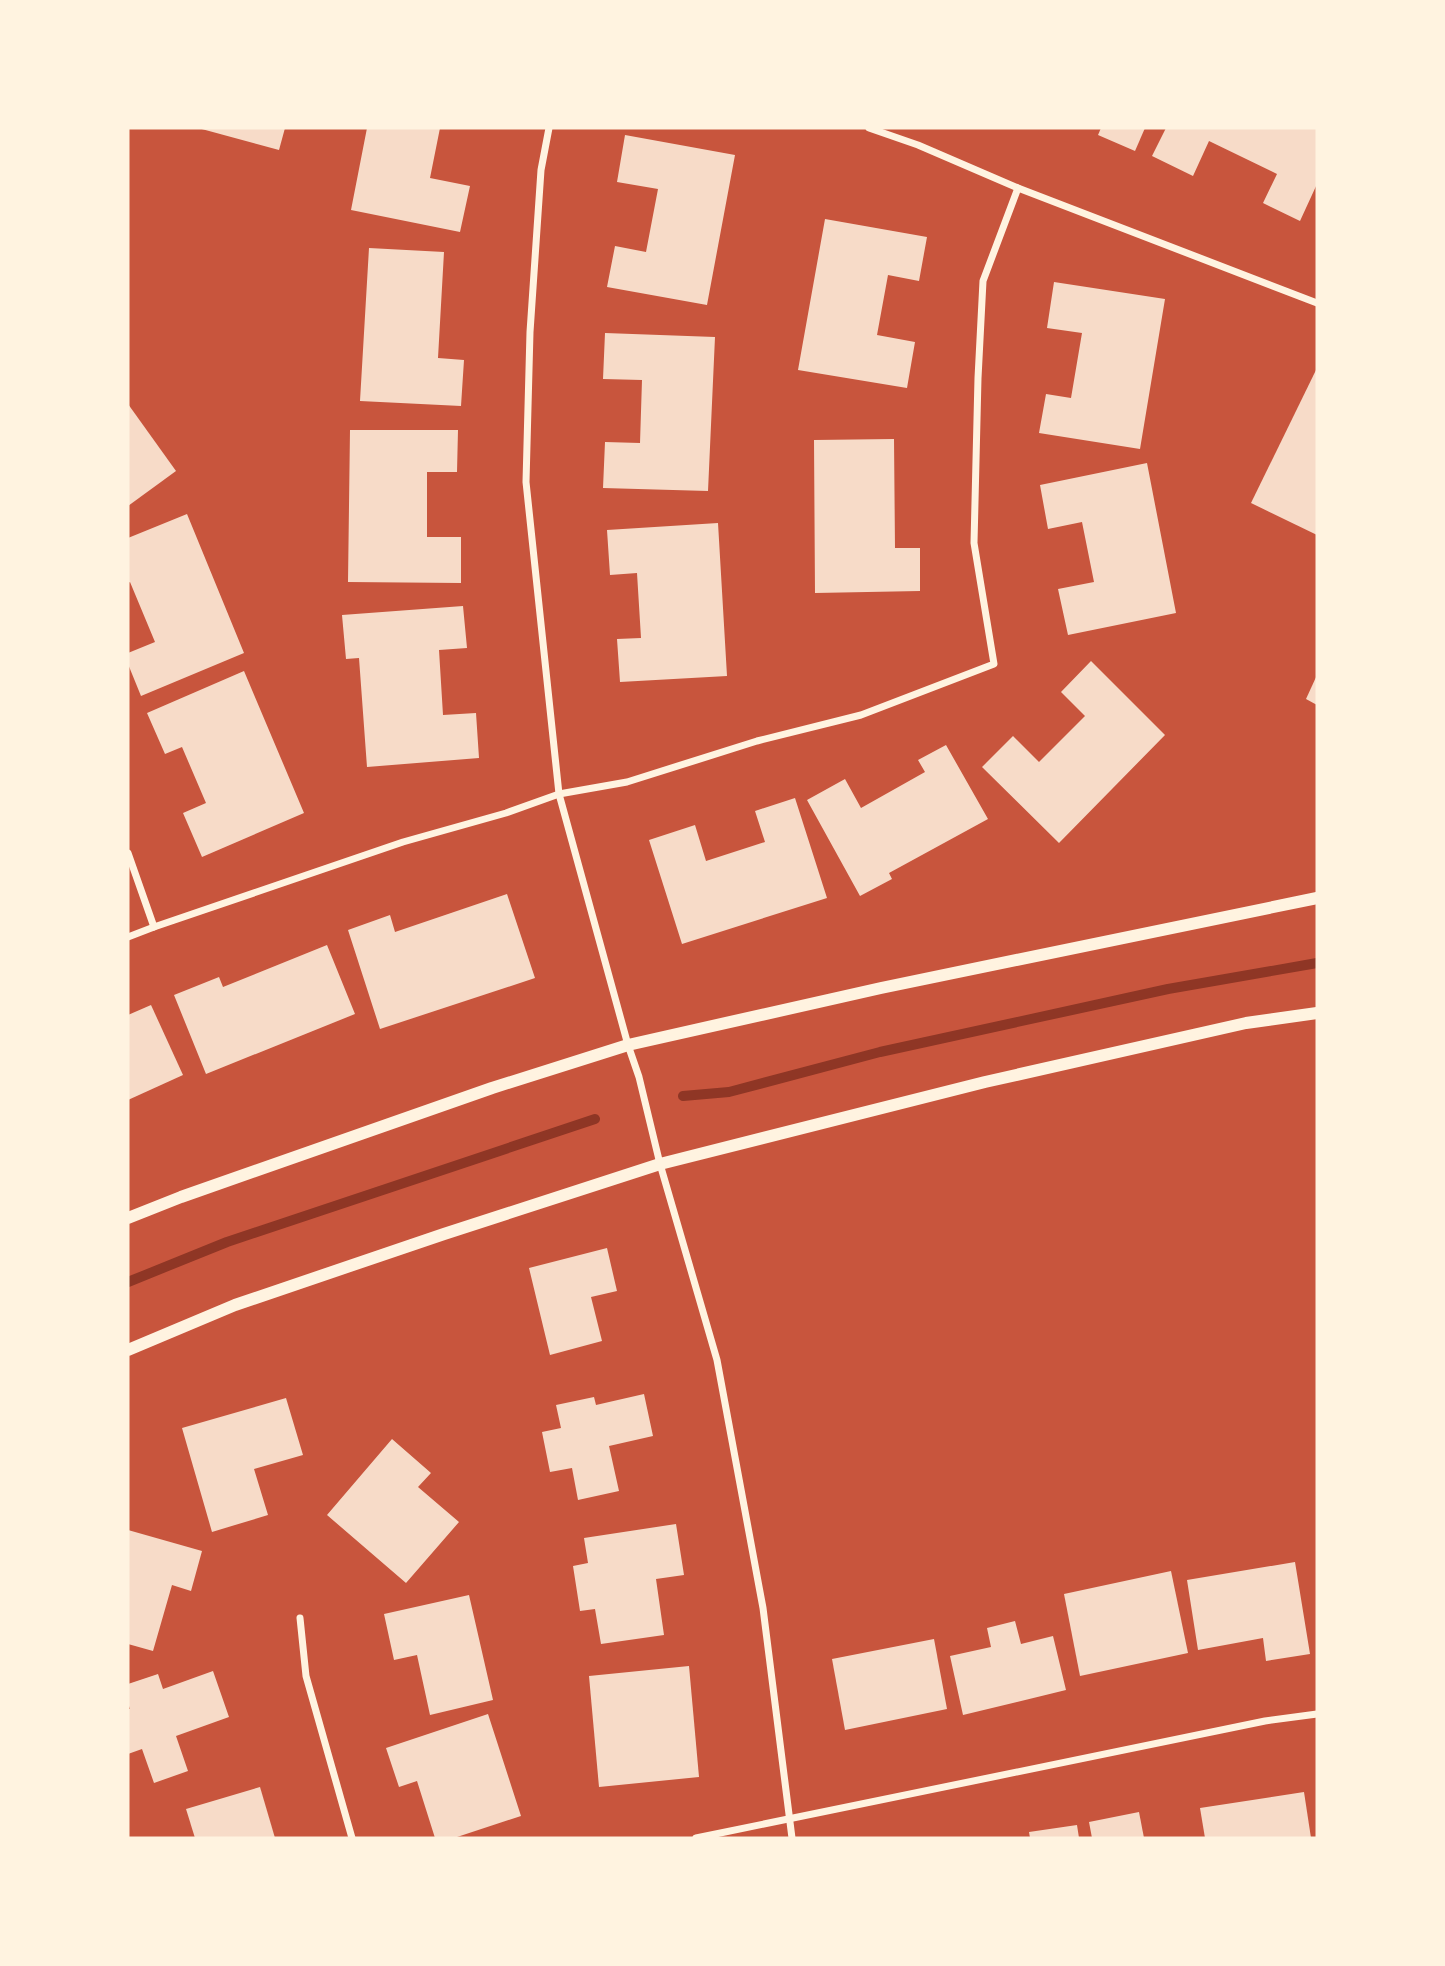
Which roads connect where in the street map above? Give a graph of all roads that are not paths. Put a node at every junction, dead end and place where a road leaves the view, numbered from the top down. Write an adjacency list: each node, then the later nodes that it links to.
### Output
1 (549, 128): 5 (street)
2 (869, 128): 3 (street)
3 (1018, 188): 4 (street); 5 (street)
4 (1317, 303)
5 (559, 794): 8 (street); 11 (street)
6 (128, 853): 8 (street)
7 (1317, 898): 11 (street)
8 (154, 927): 9 (street)
9 (128, 937)
10 (1317, 1013): 12 (street)
11 (628, 1045): 12 (street); 13 (street)
12 (660, 1164): 14 (street); 17 (street)
13 (128, 1218)
14 (128, 1350)
15 (300, 1618): 18 (street)
16 (1317, 1714): 17 (street)
17 (790, 1819): 19 (street); 20 (street)
18 (352, 1838)
19 (696, 1838)
20 (792, 1838)

